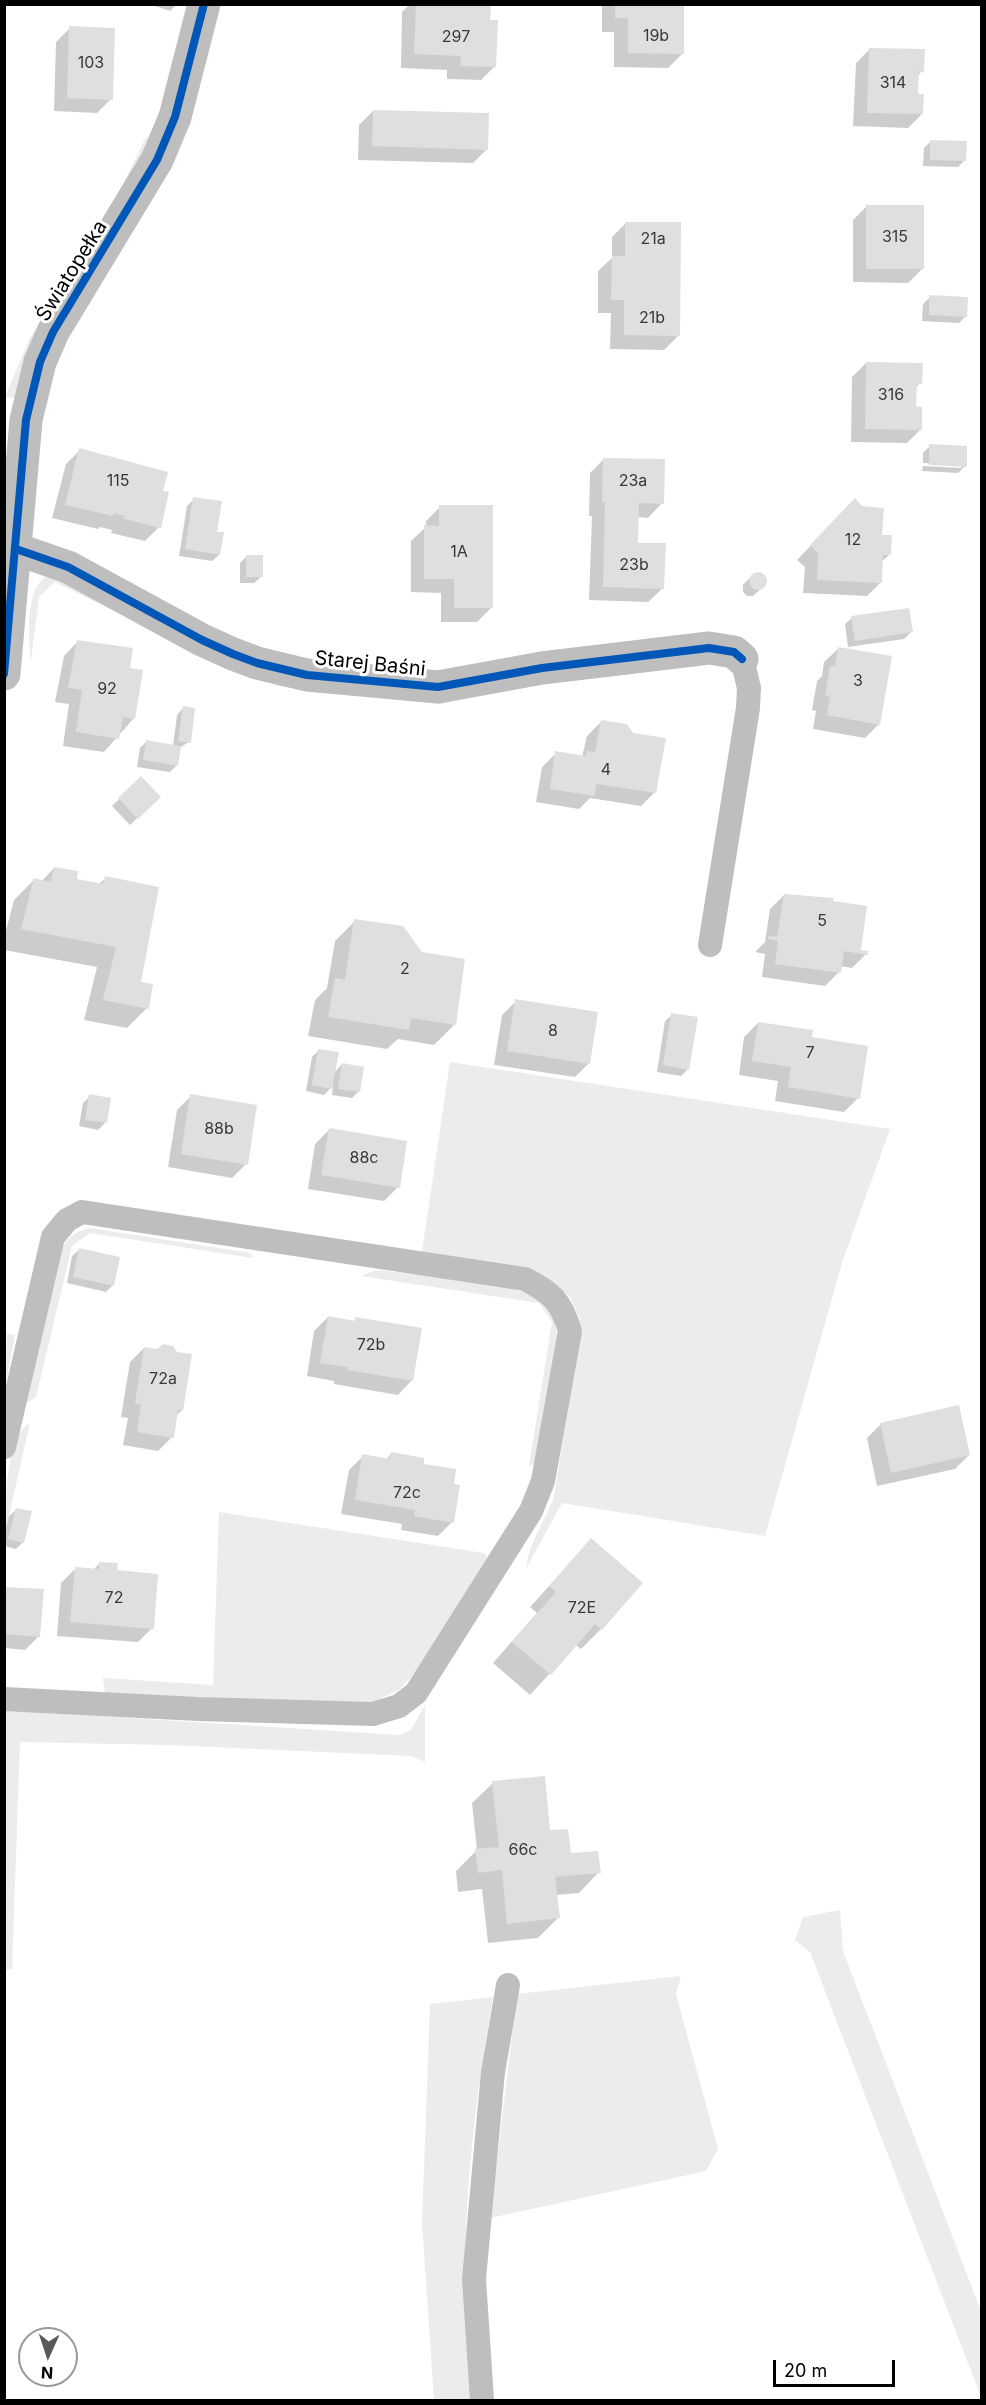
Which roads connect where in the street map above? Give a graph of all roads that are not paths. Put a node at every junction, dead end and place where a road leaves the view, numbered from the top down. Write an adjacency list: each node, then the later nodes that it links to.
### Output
1 (204, 4): 2 (street, Światopełka)
2 (16, 549): 3 (street, Starej Baśni); 4 (street, Światopełka)
3 (742, 659): 5 (lane)
4 (4, 674)
5 (710, 945)
6 (4, 1447): 7 (lane)
7 (4, 1699)
8 (508, 1985): 9 (lane)
9 (482, 2400)

